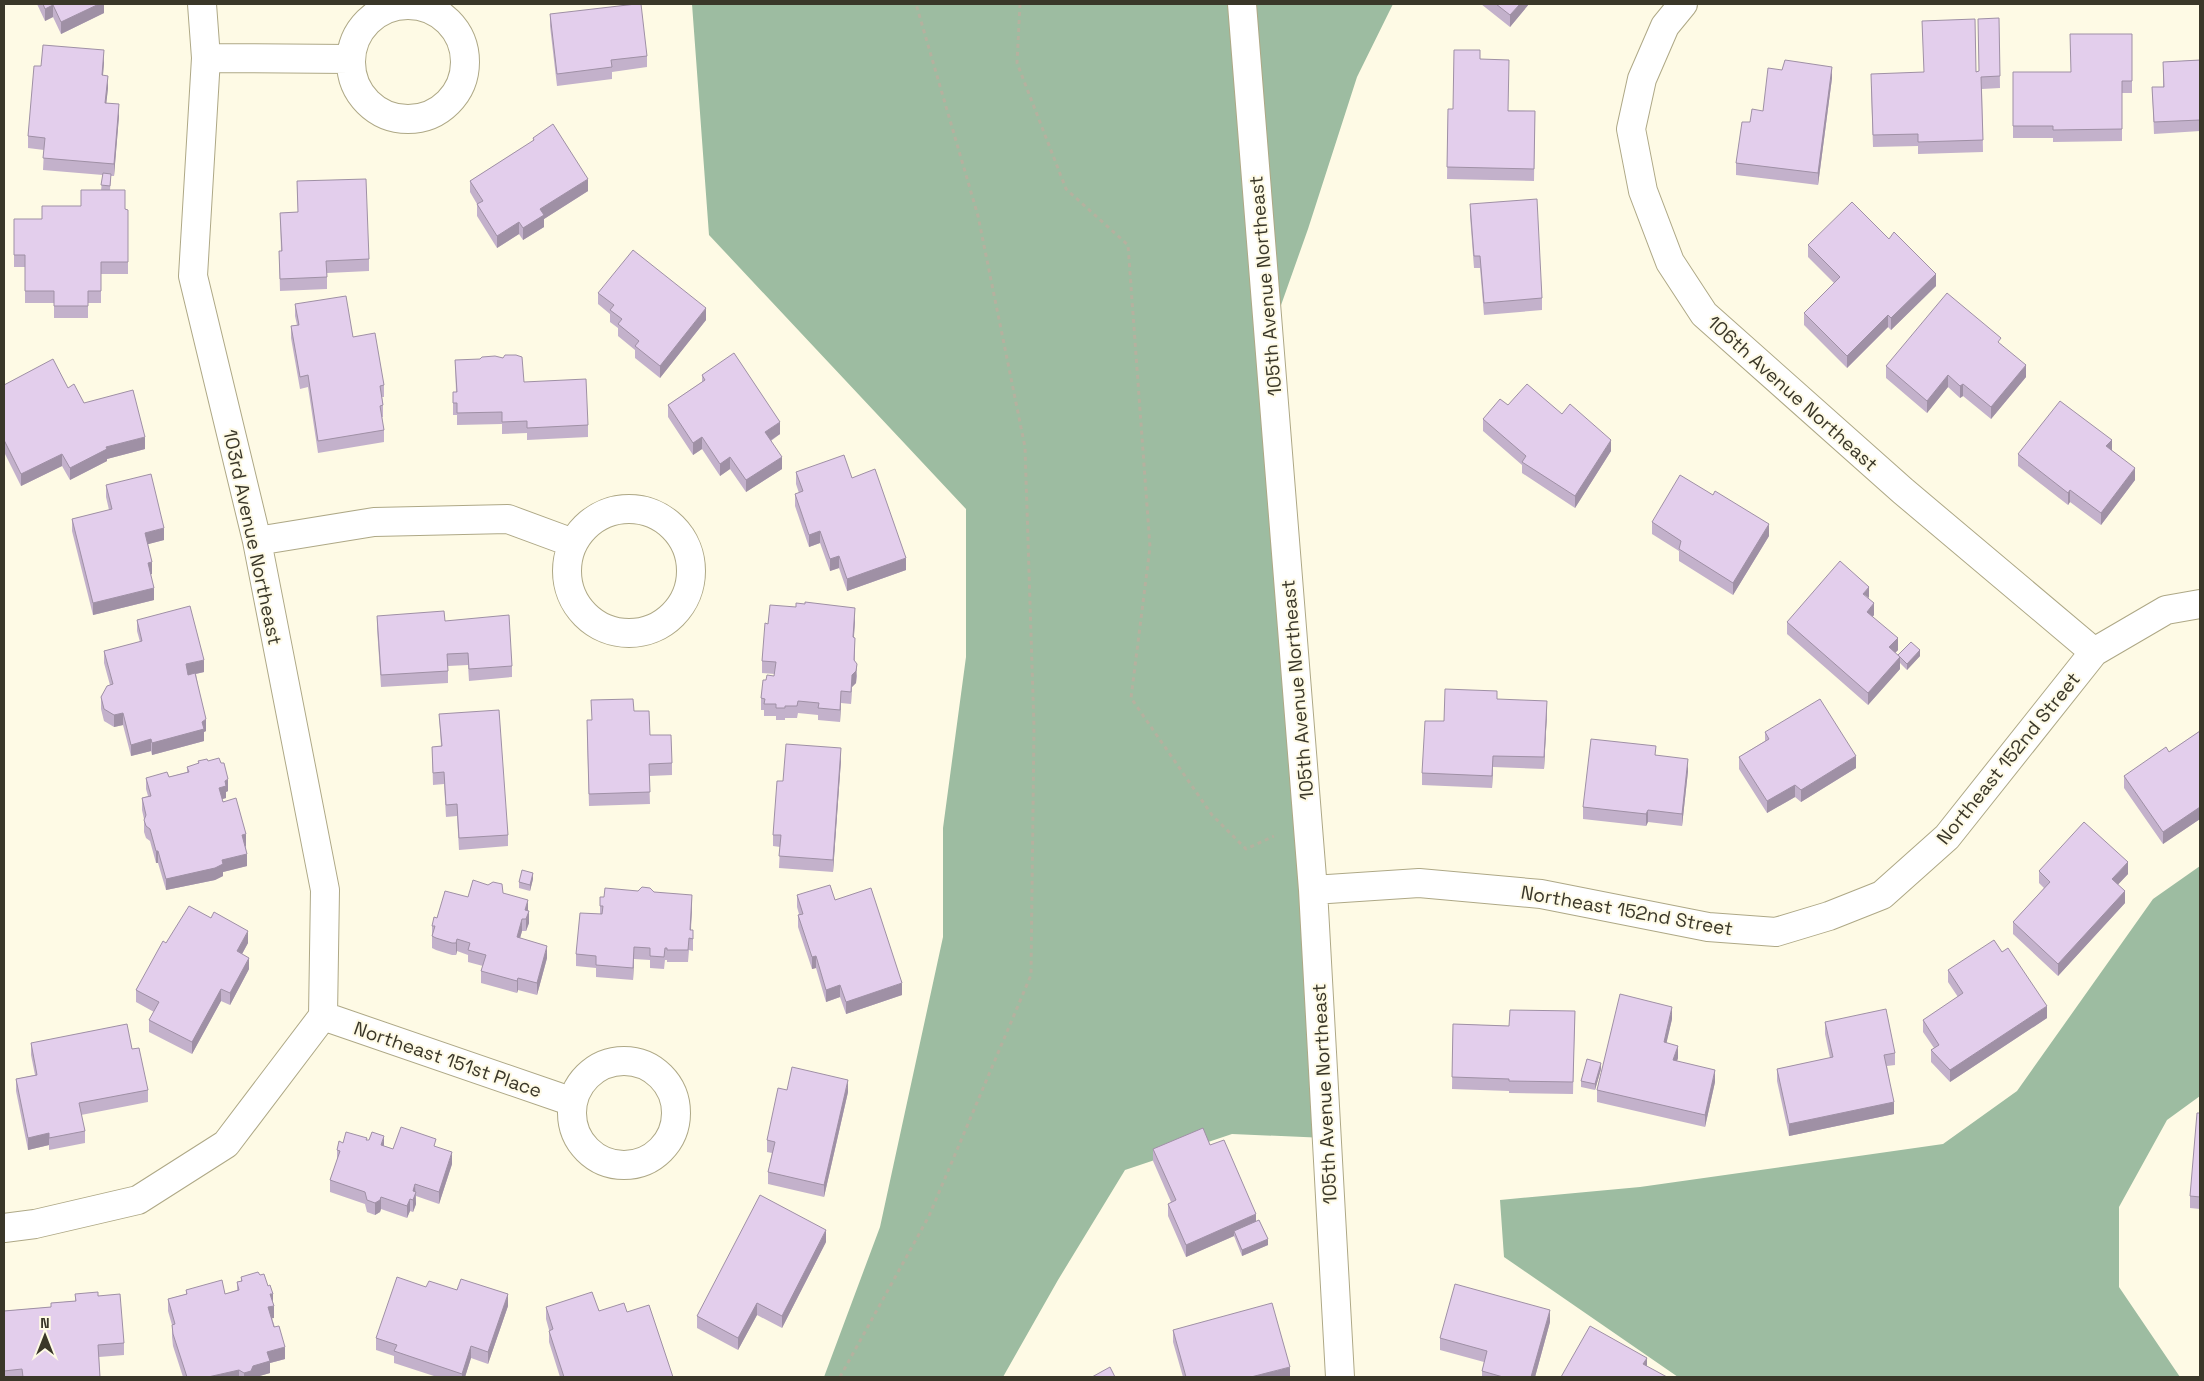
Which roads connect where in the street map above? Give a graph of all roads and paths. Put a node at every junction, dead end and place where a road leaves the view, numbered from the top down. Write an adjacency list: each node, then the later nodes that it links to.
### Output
1 (202, 4): 6 (street, 103rd Avenue Northeast)
2 (916, 4): 17 (path)
3 (1020, 4): 12 (path)
4 (1242, 4): 12 (street, 105th Avenue Northeast)
5 (1683, 4): 11 (street, 106th Avenue Northeast)
6 (206, 58): 7 (street); 8 (street, 103rd Avenue Northeast)
7 (350, 59): 7 (street)
8 (257, 542): 9 (street); 14 (street, 103rd Avenue Northeast)
9 (573, 543): 9 (street)
10 (2200, 604): 11 (street)
11 (2094, 652): 13 (street, Northeast 152nd Street)
12 (1307, 821): 13 (street, 105th Avenue Northeast)
13 (1313, 890): 18 (street, 105th Avenue Northeast)
14 (323, 1016): 15 (street, Northeast 151st Place); 16 (street)
15 (573, 1102)
16 (4, 1228)
17 (840, 1377)
18 (1340, 1377)

